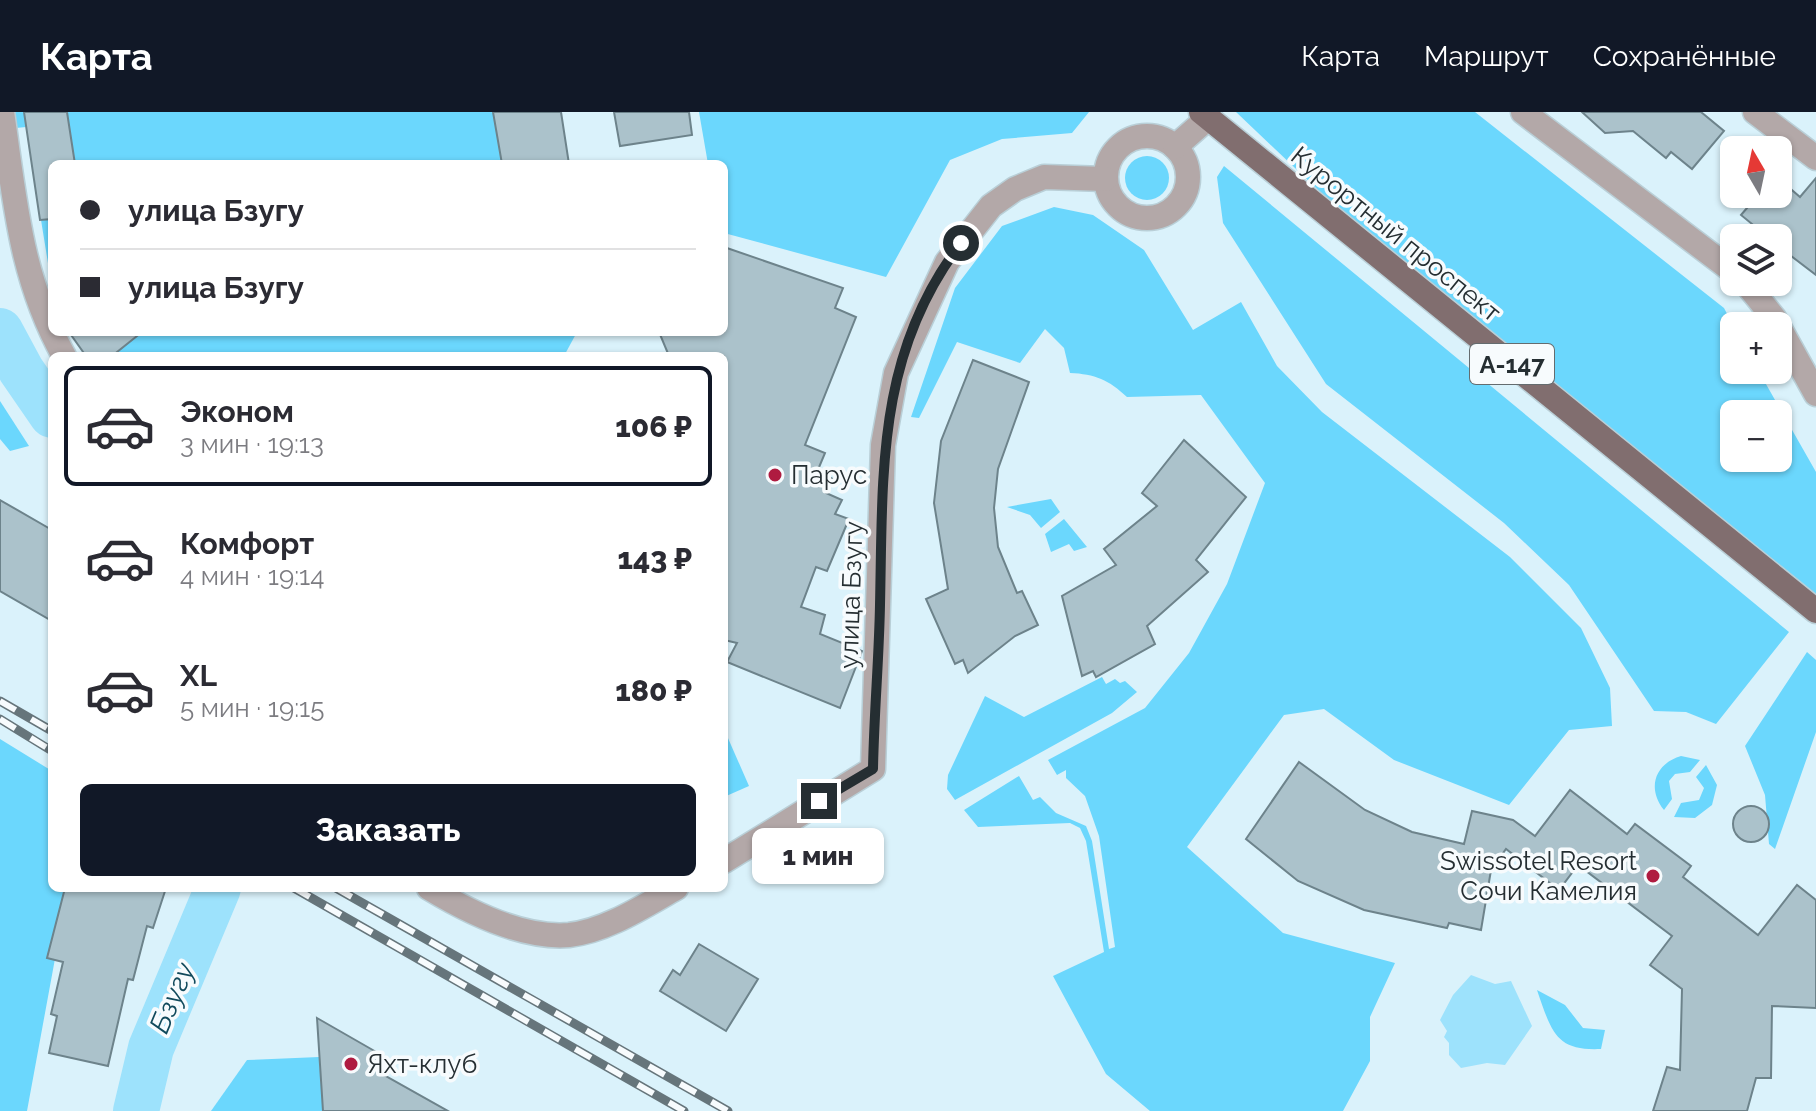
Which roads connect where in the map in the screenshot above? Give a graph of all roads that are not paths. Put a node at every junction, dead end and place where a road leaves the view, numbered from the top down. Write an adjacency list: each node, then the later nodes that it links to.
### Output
1 (2, 112): 10 (street)
2 (1523, 112): 8 (street)
3 (1755, 112): 6 (street)
4 (1205, 115): 5 (street); 12 (main road, Курортный проспект / А-147)
5 (1175, 147): 7 (street); 7 (street)
6 (1816, 158)
7 (1105, 179): 13 (street, улица Бзугу)
8 (1720, 261)
9 (1756, 296): 11 (street)
10 (48, 328)
11 (1816, 394)
12 (1816, 611)
13 (728, 859)
14 (437, 892): 15 (street)
15 (668, 892)

